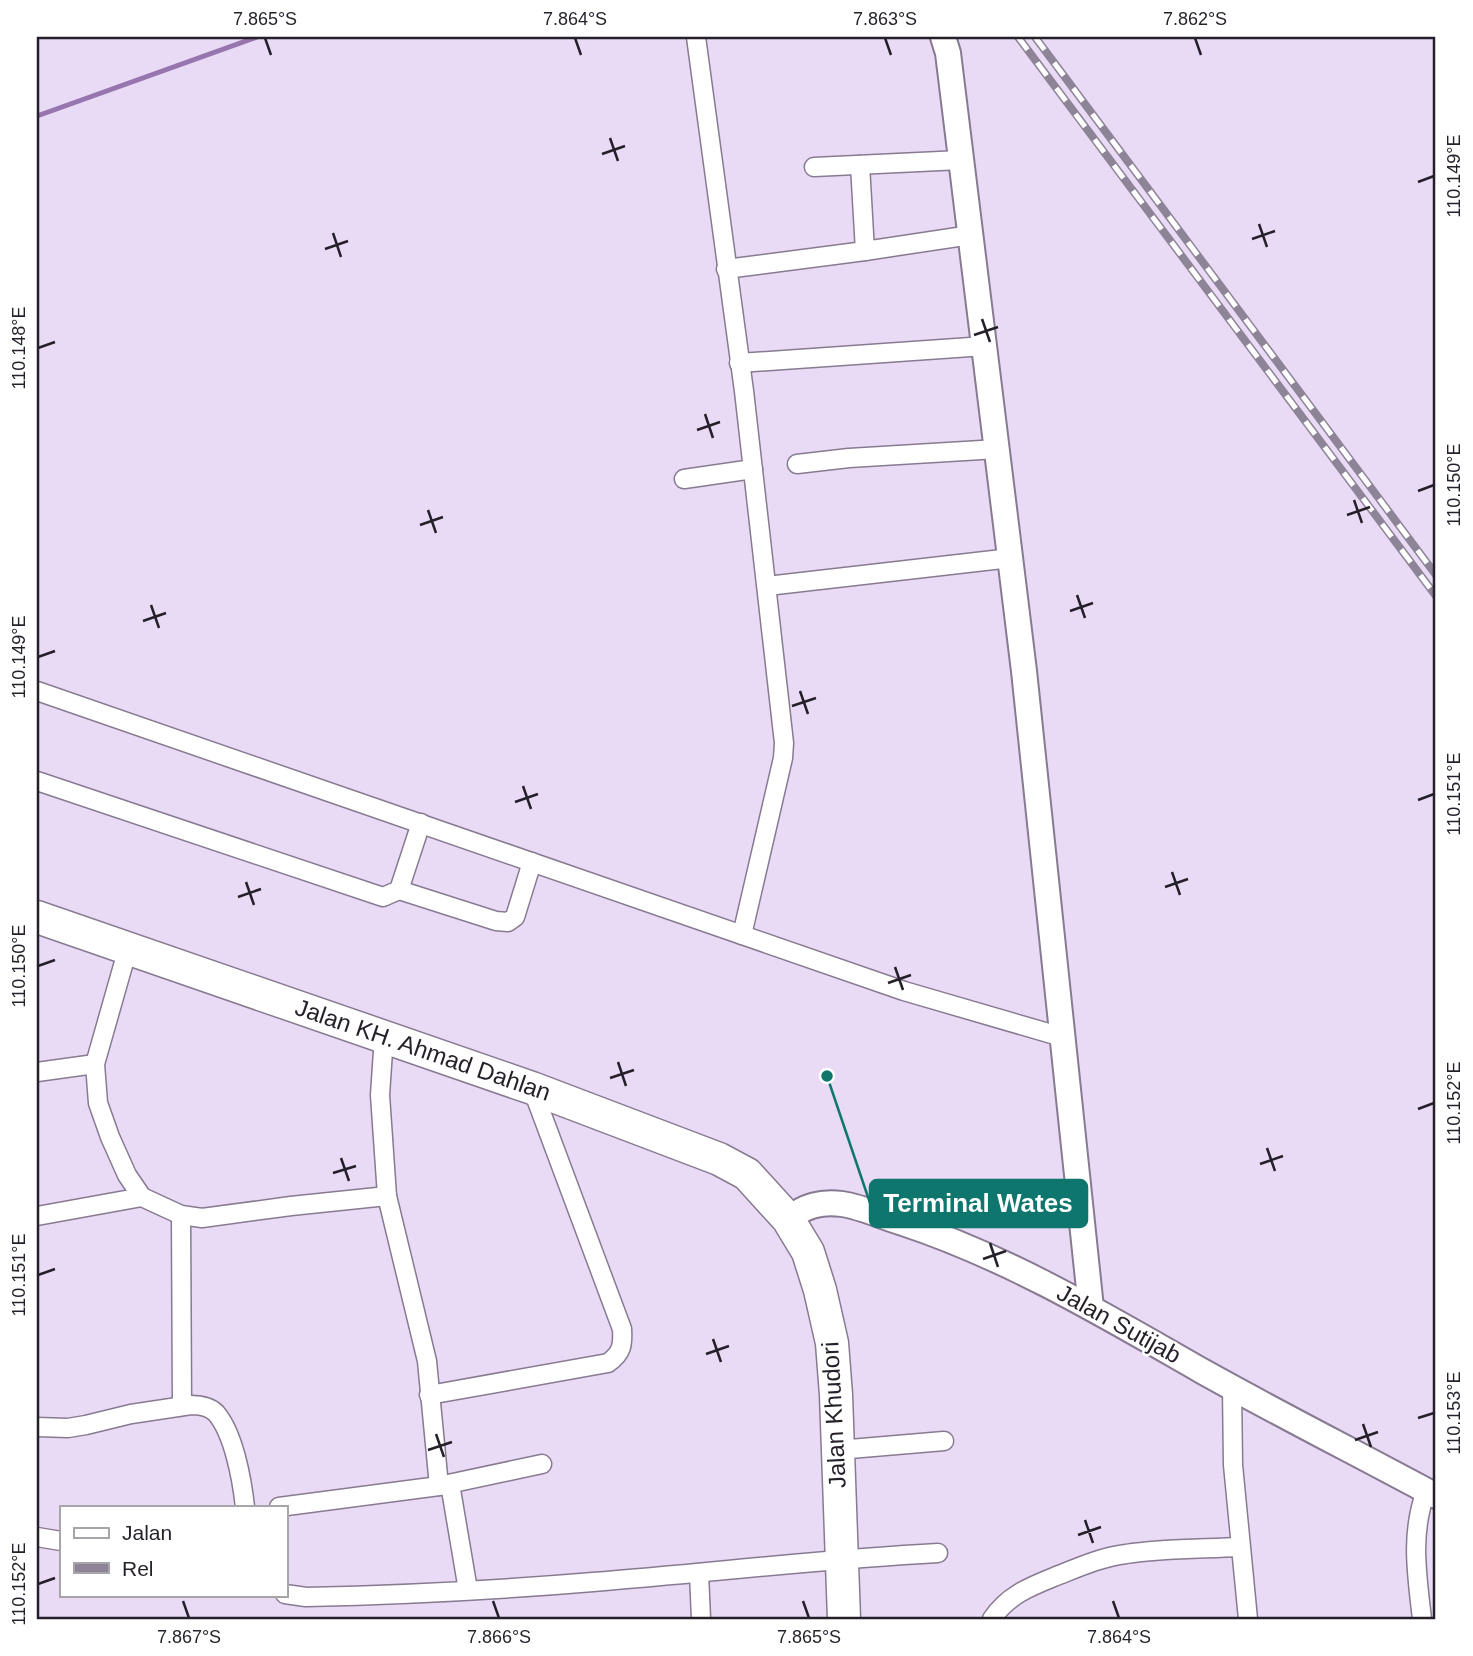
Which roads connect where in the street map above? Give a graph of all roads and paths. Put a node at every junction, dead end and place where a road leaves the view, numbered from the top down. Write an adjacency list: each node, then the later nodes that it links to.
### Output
1 (696, 37): 8 (street)
2 (943, 37): 3 (street)
3 (961, 160): 4 (street); 6 (street)
4 (860, 165): 5 (street); 7 (street)
5 (814, 167)
6 (971, 235): 7 (street); 9 (street)
7 (865, 251): 8 (street)
8 (726, 268): 10 (street)
9 (985, 346): 10 (street); 11 (street)
10 (739, 363): 13 (street)
11 (998, 449): 12 (street); 15 (street)
12 (797, 464)
13 (753, 469): 14 (street); 16 (street)
14 (684, 480)
15 (1011, 558): 16 (street); 26 (street)
16 (767, 586): 23 (street)
17 (37, 691): 19 (street)
18 (37, 781): 21 (street)
19 (421, 823): 20 (street); 21 (street)
20 (532, 862): 21 (street); 23 (street)
21 (399, 890)
22 (37, 917): 24 (highway, Jalan KH. Ahmad Dahlan)
23 (742, 936): 26 (street)
24 (128, 948): 25 (highway, Jalan KH. Ahmad Dahlan); 27 (street)
25 (384, 1037): 29 (highway, Jalan KH. Ahmad Dahlan); 30 (street)
26 (1062, 1037): 35 (street)
27 (95, 1064): 28 (street); 31 (street)
28 (37, 1072)
29 (532, 1088): 34 (highway, Jalan KH. Ahmad Dahlan); 37 (street)
30 (387, 1196): 32 (street); 37 (street)
31 (142, 1197): 32 (street); 33 (street)
32 (181, 1215): 38 (street)
33 (37, 1216)
34 (788, 1219): 35 (street, Jalan Sutijab); 41 (highway, Jalan Khudori)
35 (1091, 1308): 36 (street, Jalan Sutijab)
36 (1232, 1387): 44 (street, Jalan Sutijab); 49 (street)
37 (429, 1395): 43 (street)
38 (182, 1406): 39 (street); 45 (street)
39 (37, 1427)
40 (944, 1441): 41 (street)
41 (838, 1450): 51 (highway, Jalan Khudori)
42 (542, 1464): 43 (street)
43 (444, 1485): 46 (street); 53 (street)
44 (1431, 1493): 59 (street)
45 (245, 1506)
46 (286, 1506)
47 (37, 1537): 48 (street)
48 (60, 1541)
49 (1240, 1548): 57 (street); 58 (street)
50 (938, 1553): 51 (street)
51 (841, 1558): 52 (street); 56 (highway, Jalan Khudori)
52 (699, 1573): 53 (street); 55 (street)
53 (468, 1590): 54 (street)
54 (287, 1594)
55 (701, 1619)
56 (844, 1619)
57 (992, 1619)
58 (1248, 1619)
59 (1422, 1619)

